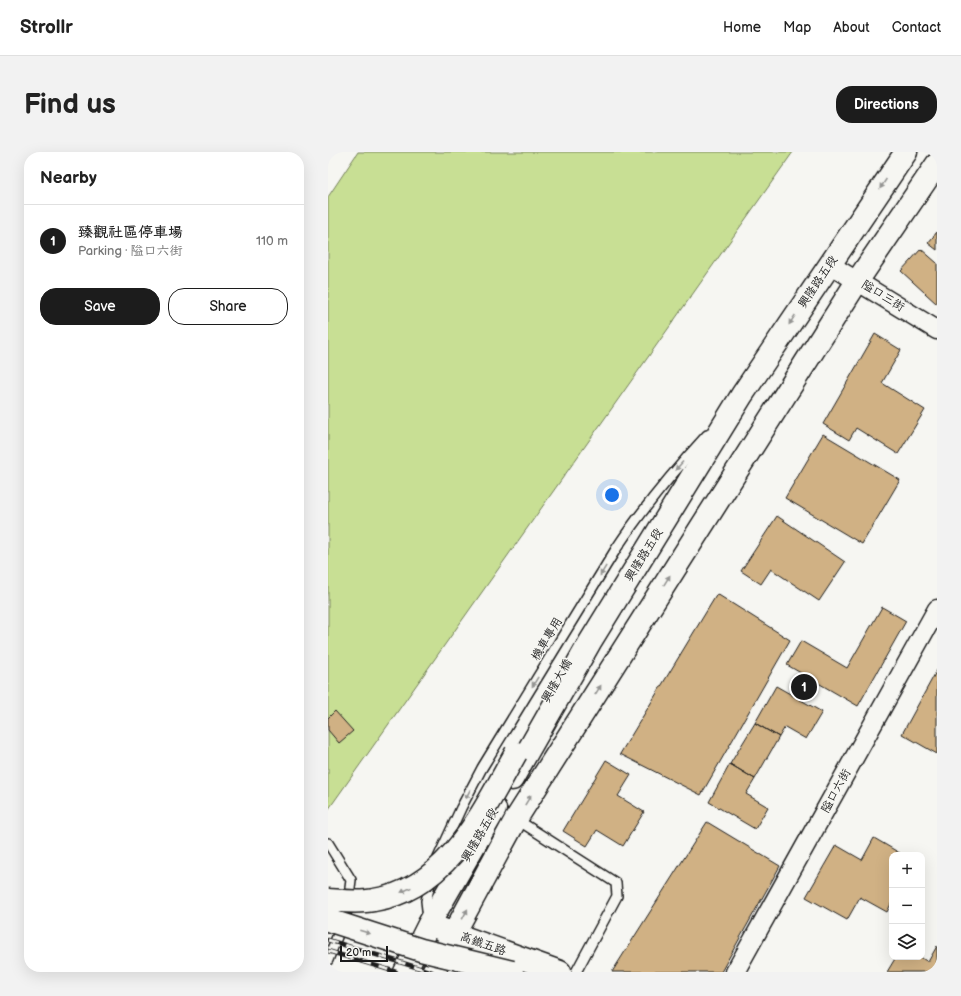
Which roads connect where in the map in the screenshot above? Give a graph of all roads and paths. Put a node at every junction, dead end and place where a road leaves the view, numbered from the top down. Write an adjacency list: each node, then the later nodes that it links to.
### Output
1 (906, 152): 3 (street, 興隆路五段, one-way to 3)
2 (937, 164): 4 (street, 興隆路五段)
3 (829, 264): 4 (street, 隘口三街); 6 (street, 興隆路五段, one-way to 6)
4 (858, 280): 5 (street, 隘口三街); 8 (street, 興隆路五段, one-way to 4)
5 (936, 327)
6 (742, 395): 10 (street, 興隆大橋, one-way to 10, bridge); 12 (street, 興隆路五段); 12 (lane, 機車專用, one-way to 12)
7 (937, 609): 20 (street, 隘口六街)
8 (516, 819): 13 (street, 興隆路五段, one-way to 8); 19 (lane)
9 (328, 843): 14 (lane)
10 (328, 900)
11 (328, 920): 17 (street, one-way to 17, bridge)
12 (429, 924): 13 (street, 高鐵五路); 15 (street, 興隆路五段)
13 (454, 934): 16 (street, 興隆路五段); 18 (street, 高鐵五路)
14 (328, 960)
15 (405, 972)
16 (433, 972)
17 (512, 972)
18 (560, 972)
19 (576, 972)
20 (735, 972)

